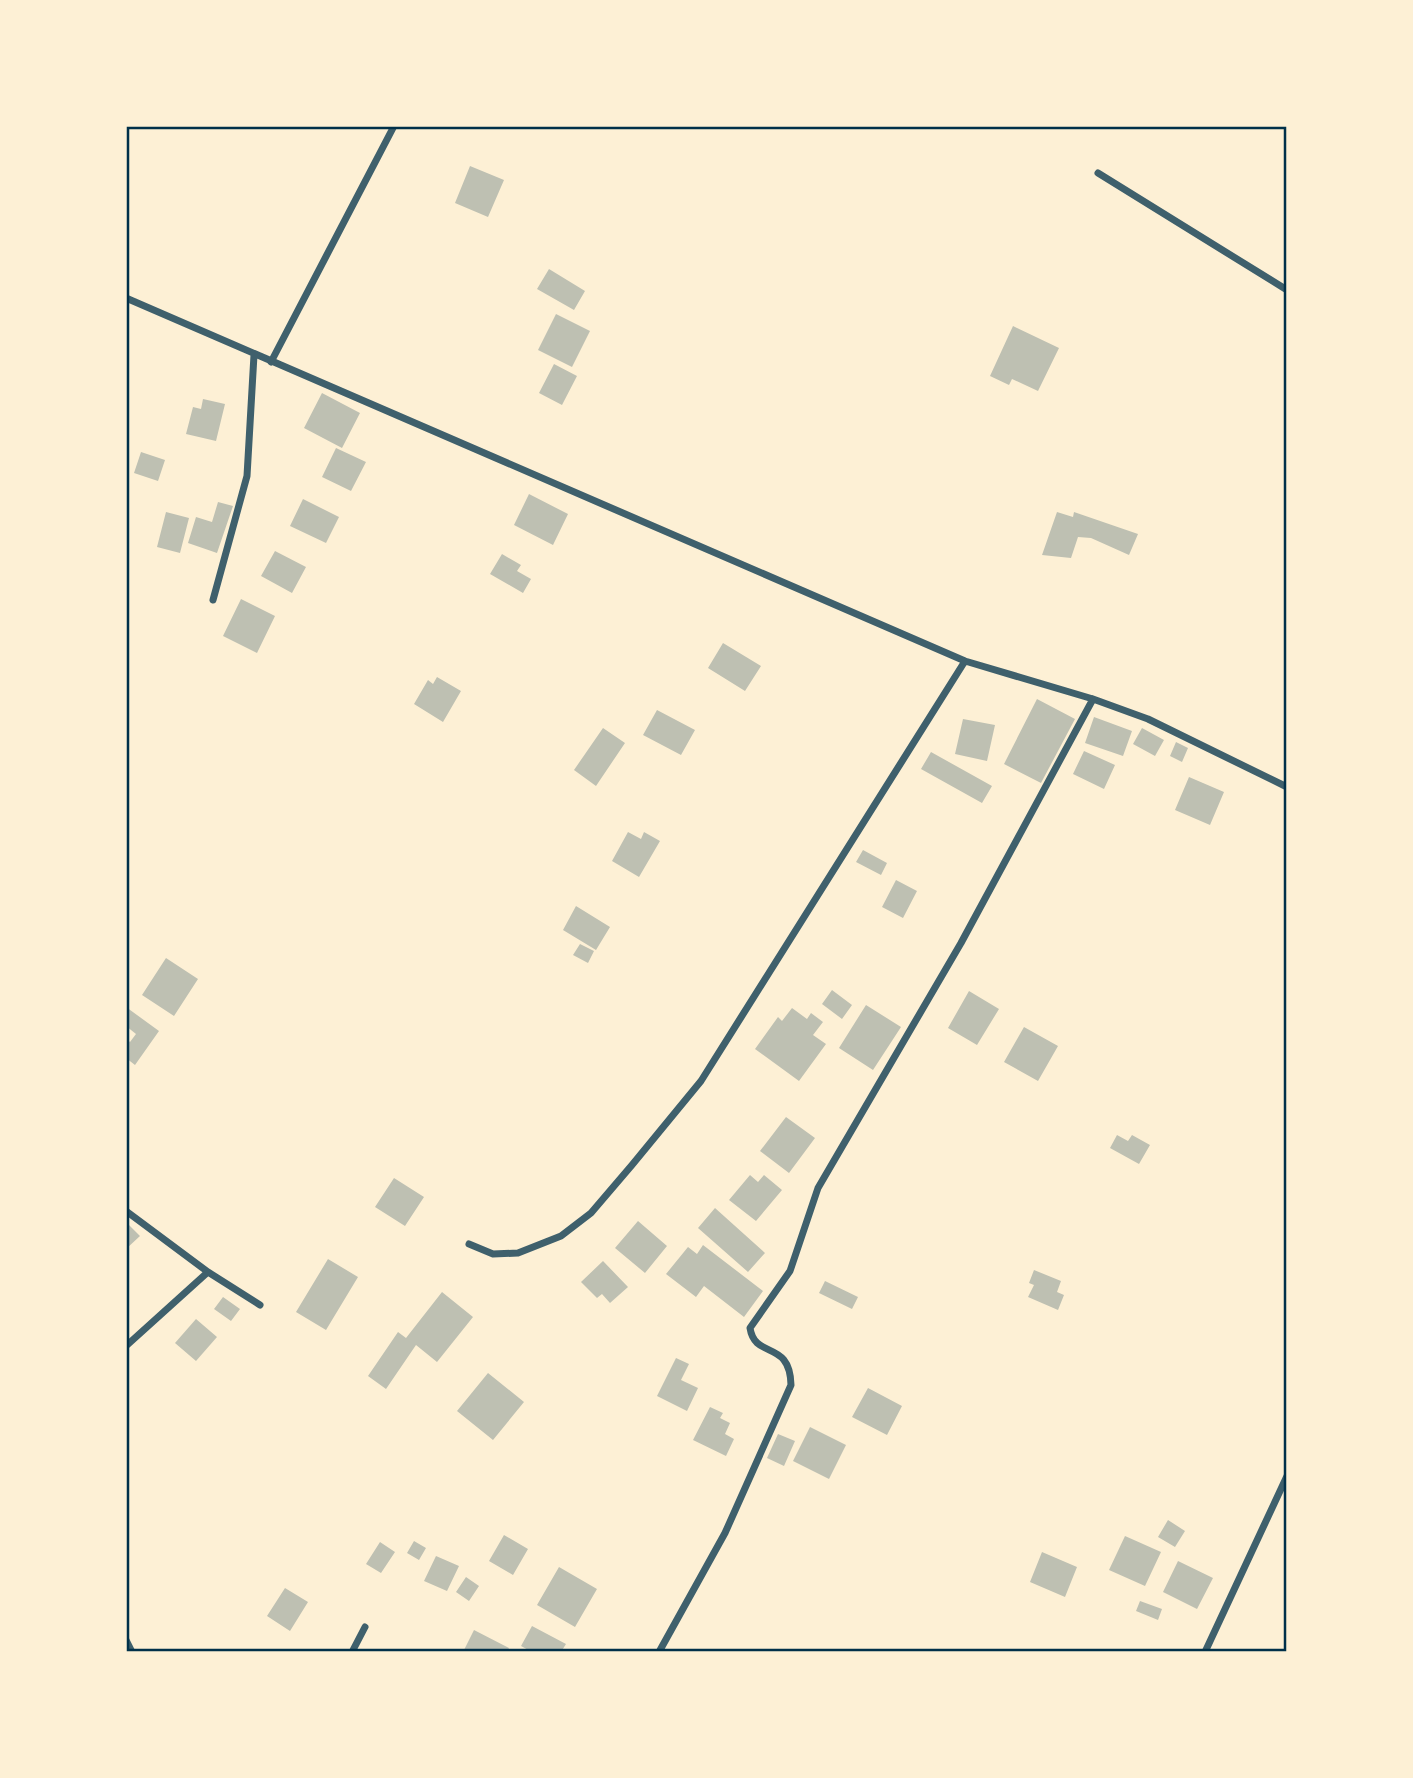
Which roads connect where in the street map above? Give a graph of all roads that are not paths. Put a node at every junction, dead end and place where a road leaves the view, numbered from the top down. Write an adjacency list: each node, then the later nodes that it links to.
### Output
1 (394, 126): 6 (street)
2 (1098, 173): 3 (street)
3 (1287, 290)
4 (126, 298): 5 (street)
5 (254, 355): 6 (street); 7 (street)
6 (271, 362): 8 (street)
7 (213, 600)
8 (965, 661): 9 (street); 12 (street)
9 (1093, 699): 10 (street); 21 (street)
10 (1287, 787)
11 (126, 1211): 13 (street)
12 (469, 1244)
13 (208, 1272): 14 (street); 15 (street)
14 (260, 1305)
15 (126, 1346)
16 (1287, 1476): 22 (street)
17 (365, 1628): 20 (street)
18 (126, 1640): 19 (street)
19 (132, 1652)
20 (352, 1652)
21 (659, 1652)
22 (1205, 1652)

